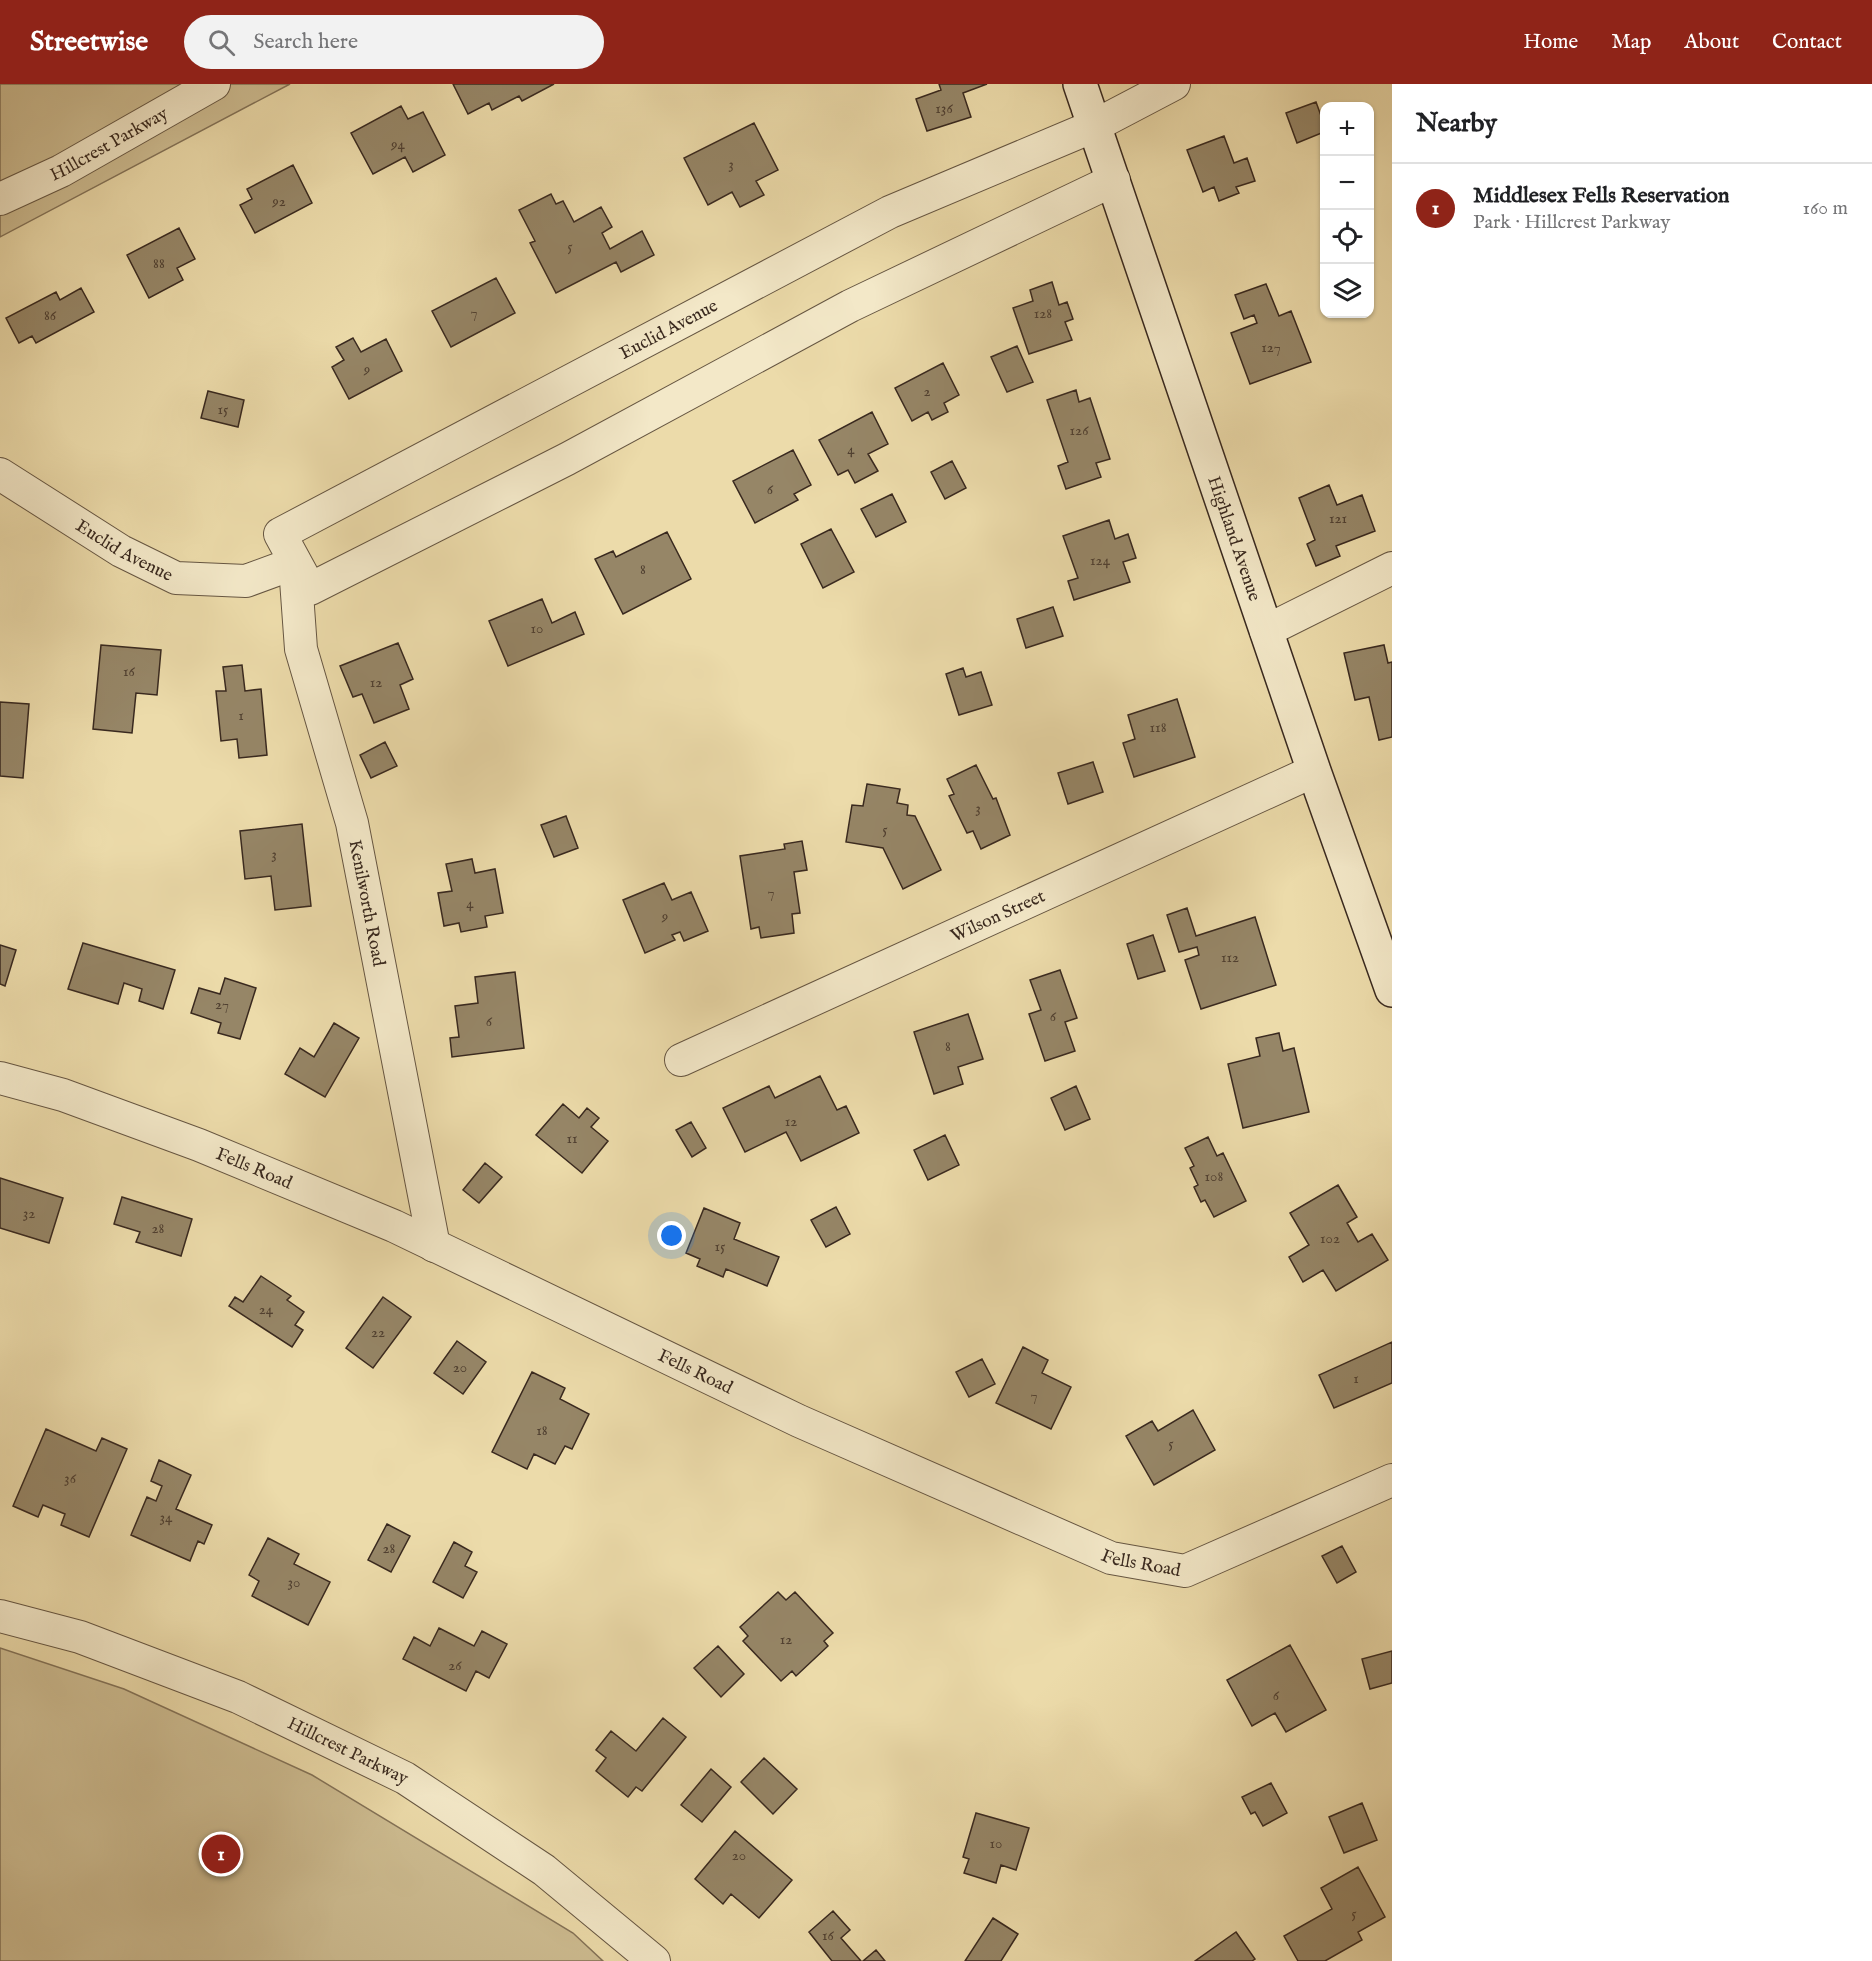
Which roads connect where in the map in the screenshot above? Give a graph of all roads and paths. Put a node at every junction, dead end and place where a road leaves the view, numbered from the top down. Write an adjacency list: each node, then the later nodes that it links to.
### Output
1 (214, 84): 6 (street, Hillcrest Parkway)
2 (1080, 84): 4 (main road, Highland Avenue)
3 (1174, 84): 4 (street)
4 (1094, 126): 5 (main road, Highland Avenue); 8 (street, Euclid Avenue)
5 (1114, 180): 8 (street, Euclid Avenue); 10 (main road, Highland Avenue)
6 (0, 199)
7 (0, 474): 8 (street, Euclid Avenue)
8 (295, 563): 16 (street, Kenilworth Road)
9 (1392, 568): 10 (street)
10 (1266, 631): 11 (main road, Highland Avenue)
11 (1314, 771): 12 (main road, Highland Avenue); 14 (street, Wilson Street)
12 (1385, 949): 13 (main road, Highland Avenue)
13 (1392, 990)
14 (681, 1060)
15 (0, 1078): 16 (street, Fells Road)
16 (434, 1246): 17 (street, Fells Road)
17 (1392, 1480)
18 (0, 1616): 19 (street, Hillcrest Parkway)
19 (654, 1961)

